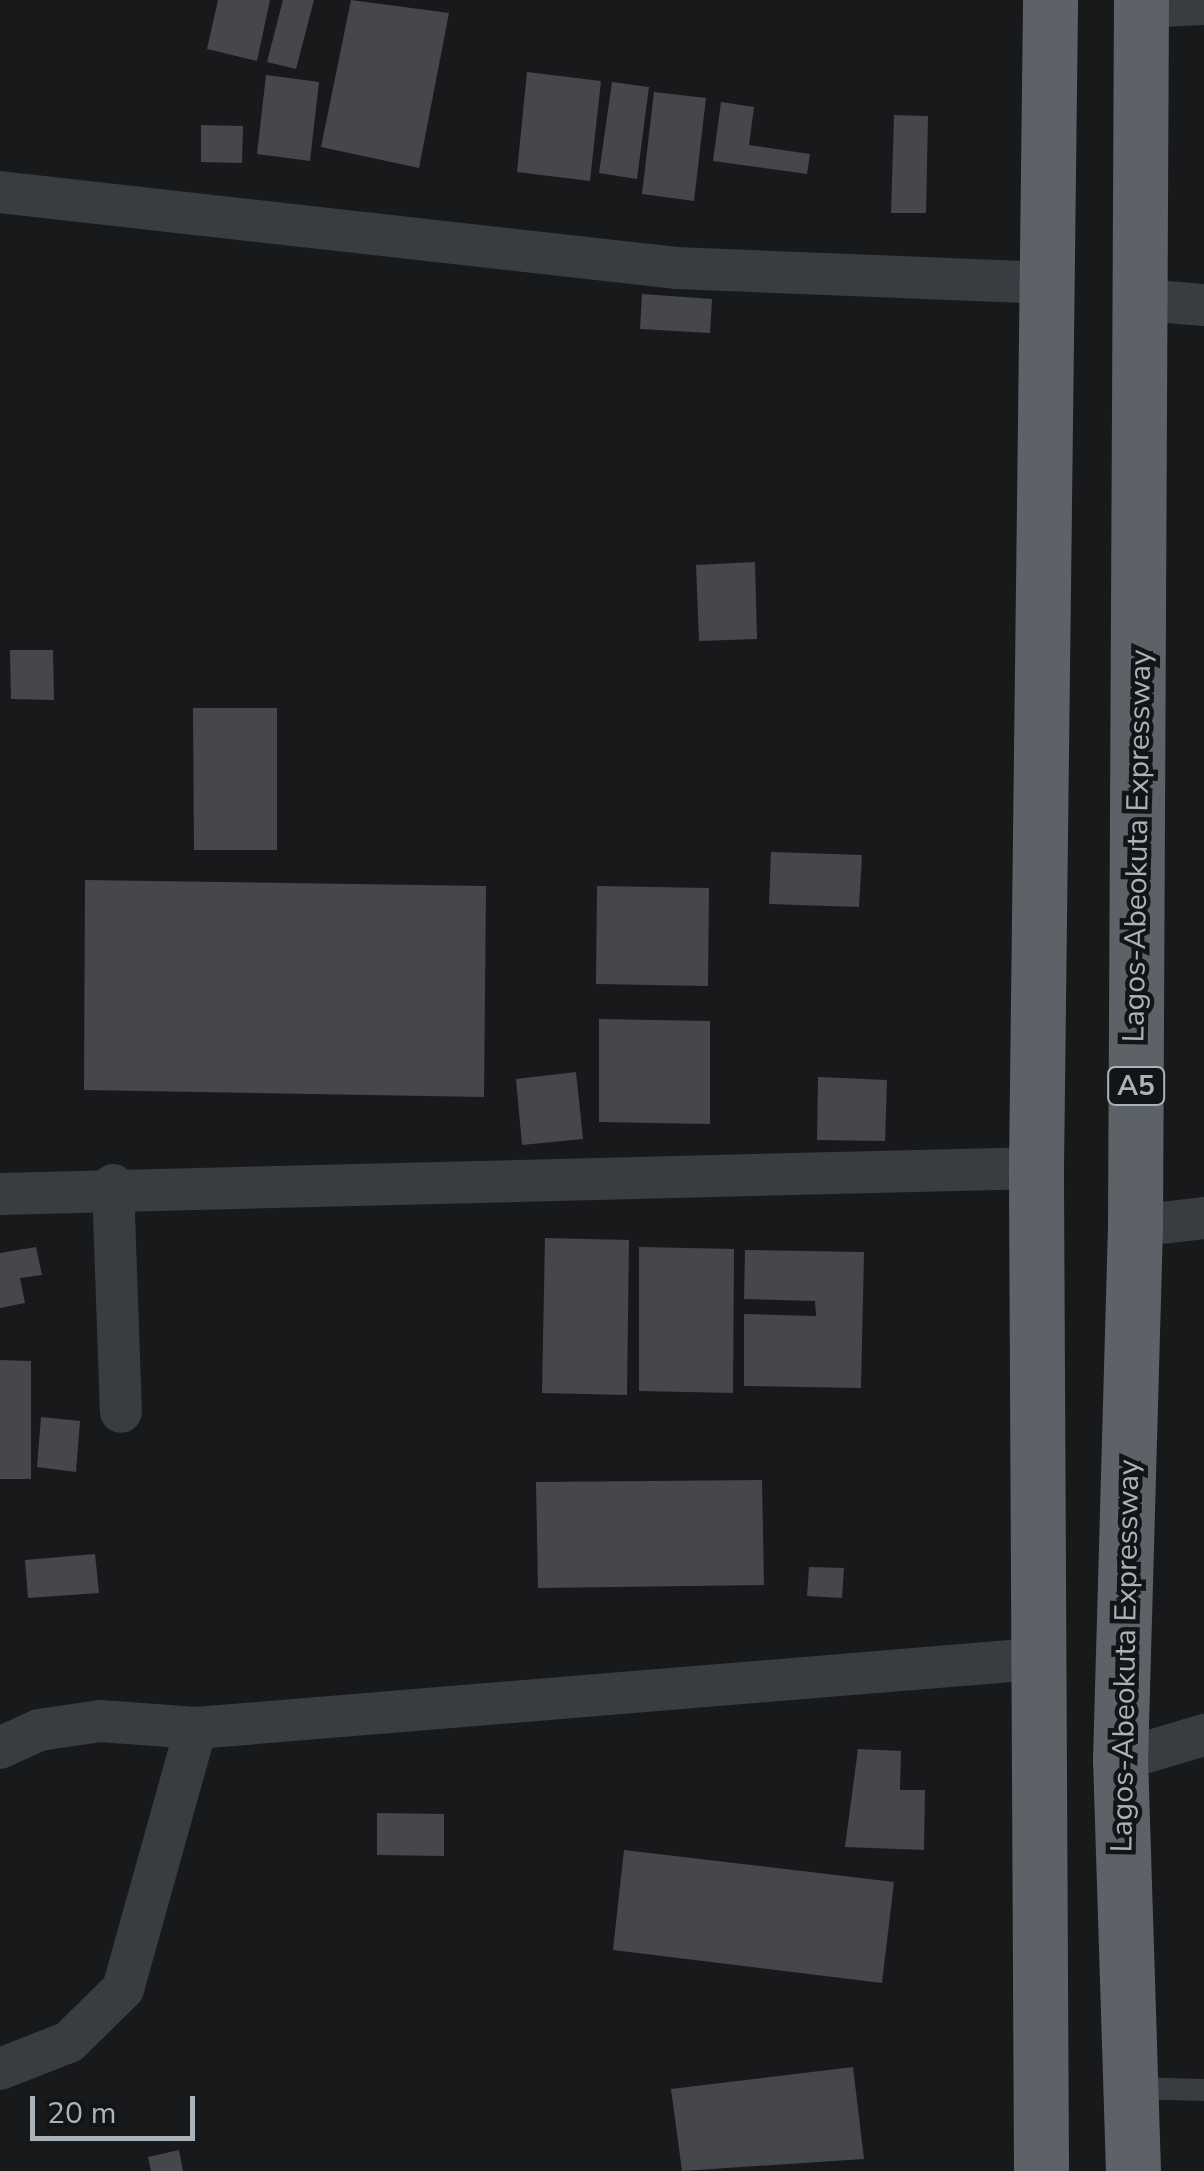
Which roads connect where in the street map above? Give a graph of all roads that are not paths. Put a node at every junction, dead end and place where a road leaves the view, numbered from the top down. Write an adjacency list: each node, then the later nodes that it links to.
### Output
1 (1050, 0): 5 (highway)
2 (1141, 3): 3 (street); 6 (highway, Lagos-Abeokuta Expressway / A5)
3 (1204, 4)
4 (0, 192): 5 (street)
5 (1050, 283): 8 (highway)
6 (1143, 300): 7 (street); 12 (highway, Lagos-Abeokuta Expressway / A5)
7 (1204, 305)
8 (1036, 1168): 9 (street); 14 (highway)
9 (113, 1185): 10 (street); 13 (street)
10 (0, 1194)
11 (1204, 1218): 12 (street)
12 (1135, 1226): 18 (highway, Lagos-Abeokuta Expressway / A5)
13 (121, 1412)
14 (1036, 1659): 15 (street); 22 (highway)
15 (196, 1728): 17 (street); 19 (street)
16 (1204, 1735): 18 (street)
17 (0, 1748)
18 (1120, 1760): 20 (highway, Lagos-Abeokuta Expressway / A5)
19 (0, 2069)
20 (1131, 2088): 21 (lane); 23 (highway, Lagos-Abeokuta Expressway / A5)
21 (1204, 2090)
22 (1040, 2171)
23 (1134, 2171)

